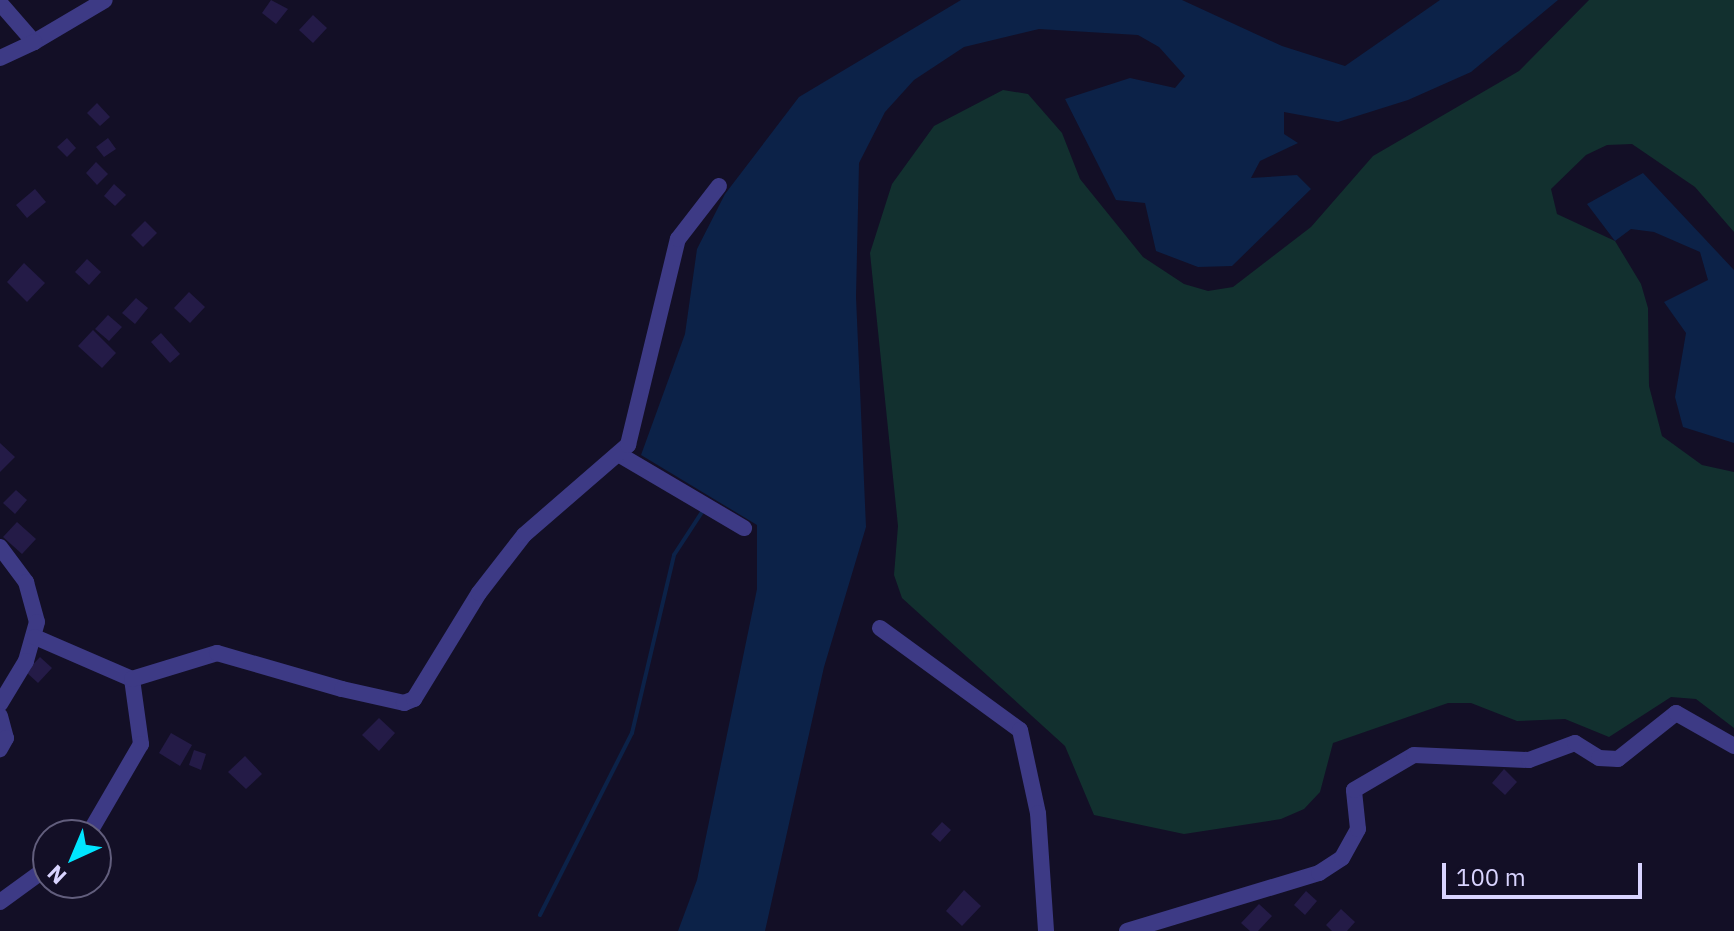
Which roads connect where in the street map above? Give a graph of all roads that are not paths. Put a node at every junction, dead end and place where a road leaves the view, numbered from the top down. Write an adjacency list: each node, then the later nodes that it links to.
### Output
1 (105, 0): 3 (street)
2 (0, 3): 3 (street)
3 (34, 42): 4 (street)
4 (0, 58)
5 (719, 186): 6 (street)
6 (620, 455): 7 (street); 11 (street)
7 (744, 528)
8 (0, 547): 10 (street)
9 (880, 628): 19 (street)
10 (35, 637): 11 (street); 12 (street)
11 (132, 679): 16 (street)
12 (0, 704)
13 (0, 716): 15 (street)
14 (1734, 746): 20 (street)
15 (0, 749)
16 (97, 819)
17 (32, 879): 18 (street)
18 (0, 902)
19 (1046, 931)
20 (1127, 931)

